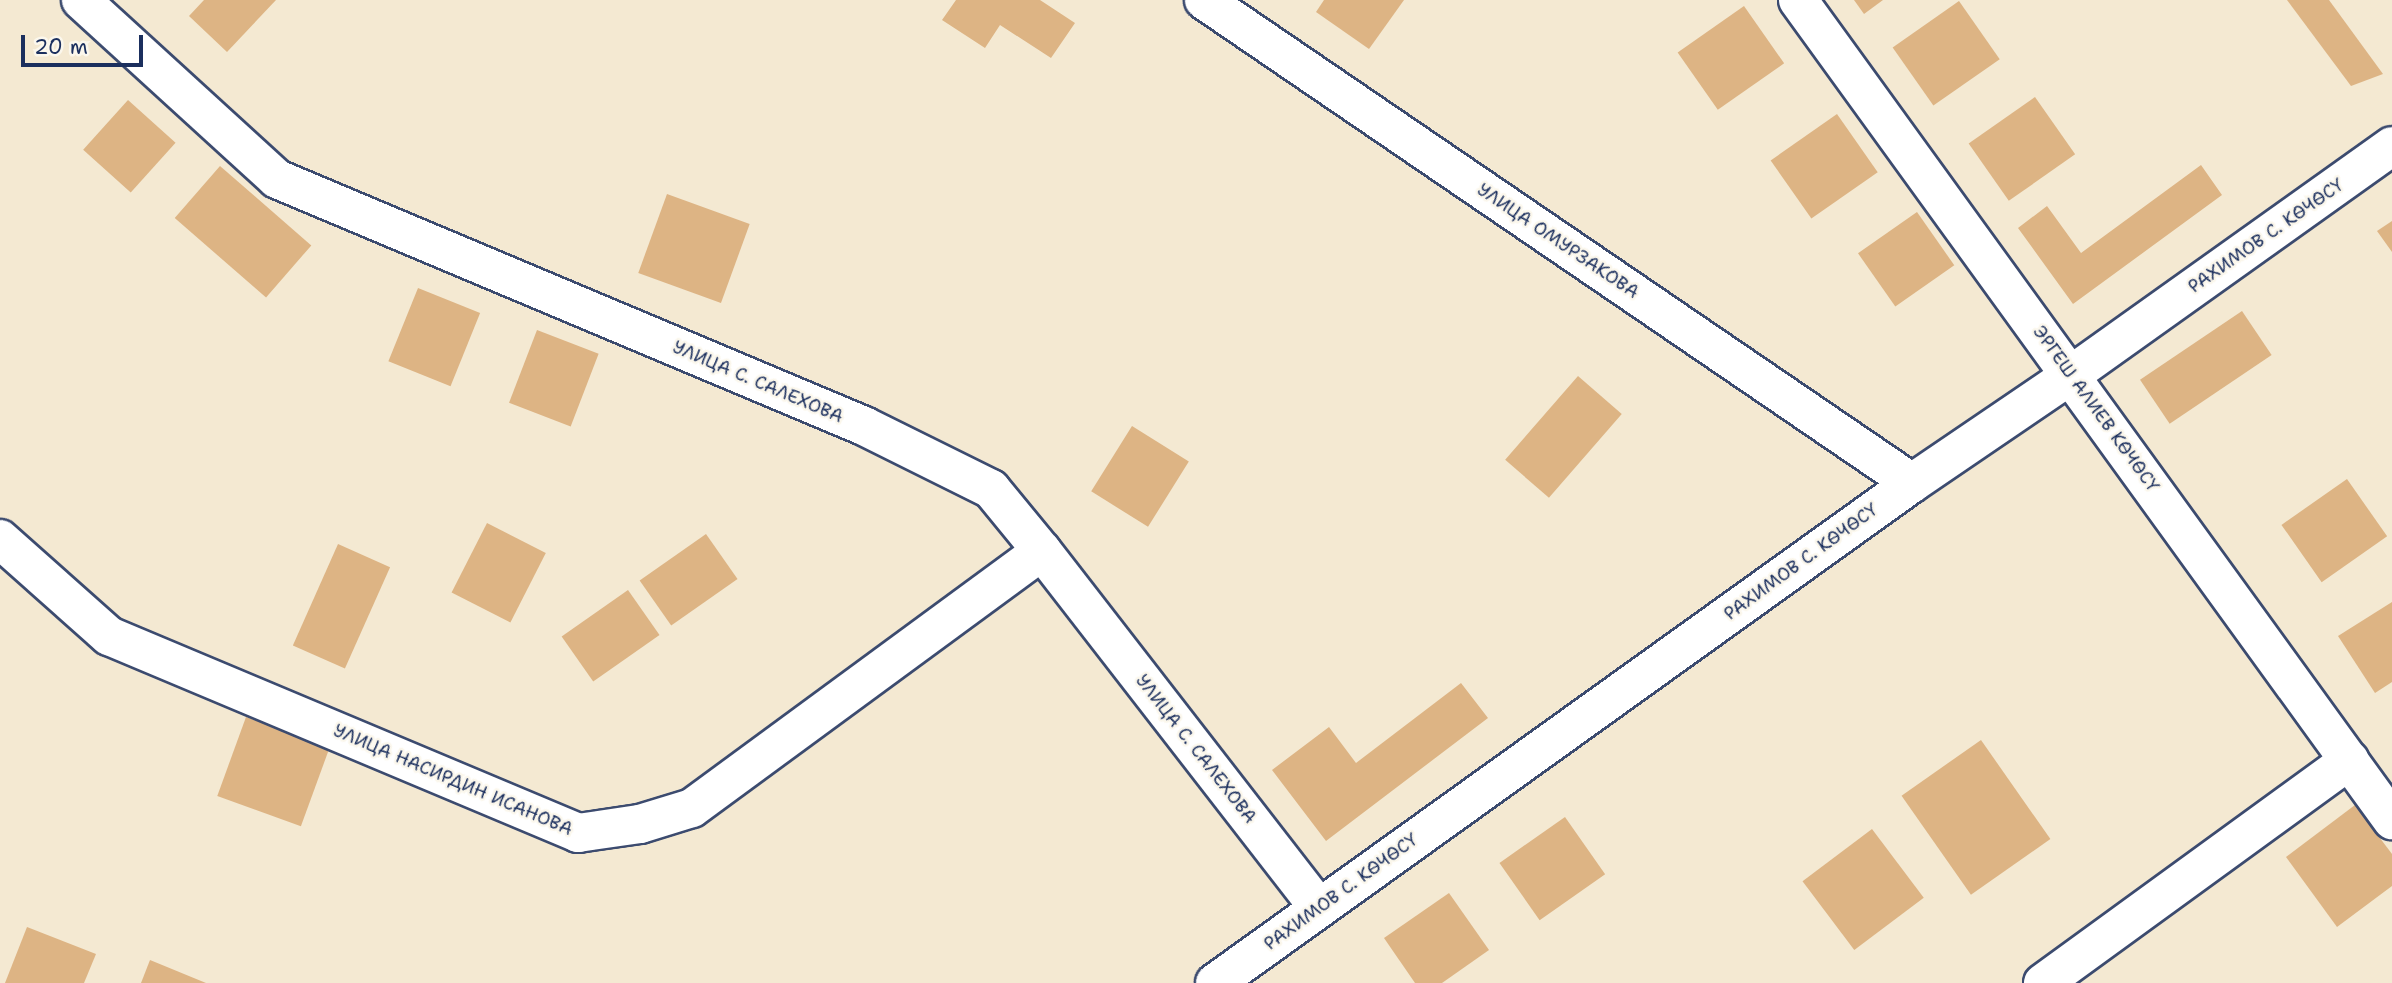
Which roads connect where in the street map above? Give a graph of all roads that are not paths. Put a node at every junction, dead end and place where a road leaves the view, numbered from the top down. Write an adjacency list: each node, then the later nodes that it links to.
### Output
1 (81, 0): 8 (street, УЛИЦА С. САЛЕХОВА)
2 (1204, 0): 6 (street, УЛИЦА ОМУРЗАКОВА)
3 (1798, 0): 5 (street, ЭРГЕШ АЛИЕВ КӨЧӨСҮ)
4 (2392, 146): 5 (street, РАХИМОВ С. КӨЧӨСҮ)
5 (2071, 375): 6 (street, РАХИМОВ С. КӨЧӨСҮ); 9 (street, ЭРГЕШ АЛИЕВ КӨЧӨСҮ)
6 (1912, 483): 11 (street, РАХИМОВ С. КӨЧӨСҮ)
7 (0, 539): 8 (street, УЛИЦА НАСИРДИН ИСАНОВА)
8 (1042, 551): 11 (street, УЛИЦА С. САЛЕХОВА)
9 (2350, 760): 10 (street, ЭРГЕШ АЛИЕВ КӨЧӨСҮ); 13 (street)
10 (2392, 820)
11 (1318, 907): 12 (street, РАХИМОВ С. КӨЧӨСҮ)
12 (1215, 983)
13 (2043, 983)

